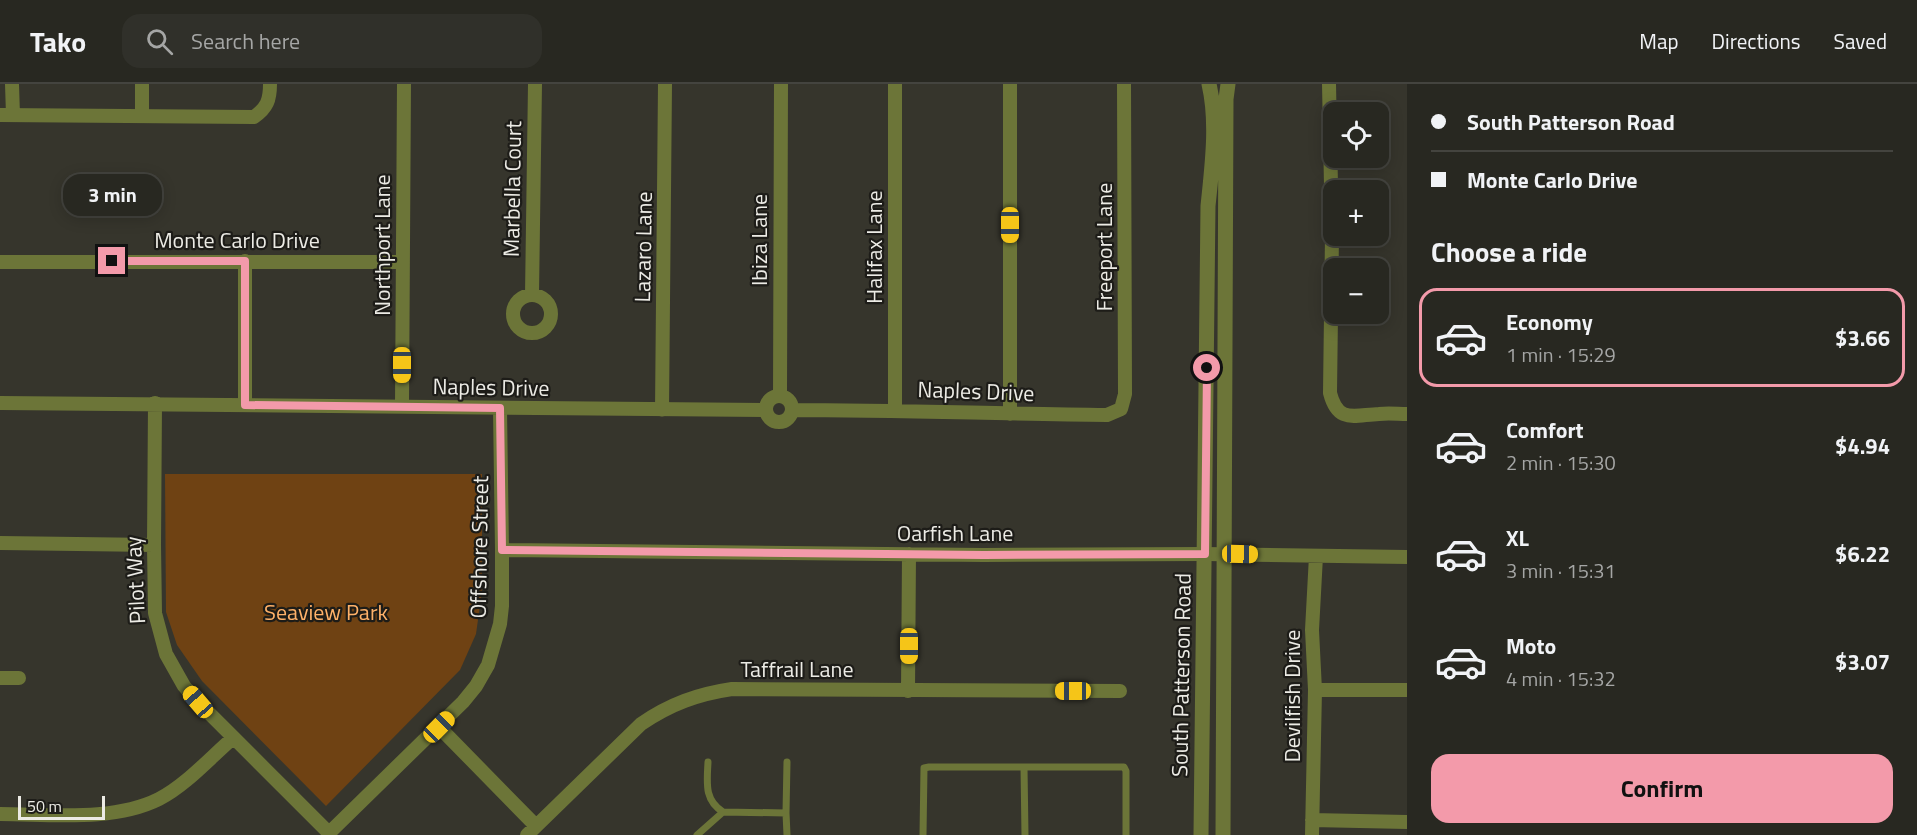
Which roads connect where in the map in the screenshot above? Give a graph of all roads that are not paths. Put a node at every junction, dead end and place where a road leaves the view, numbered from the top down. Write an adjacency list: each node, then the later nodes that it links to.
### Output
1 (12, 84): 14 (street)
2 (142, 84): 15 (street)
3 (270, 84): 15 (street)
4 (404, 84): 18 (street, Northport Lane)
5 (535, 84): 19 (street, Marbella Court)
6 (665, 84): 27 (street, Lazaro Lane)
7 (781, 84): 20 (street, Ibiza Lane)
8 (895, 84): 30 (street, Halifax Lane)
9 (1010, 84): 31 (street)
10 (1124, 84): 26 (street, Freeport Lane)
11 (1209, 84): 37 (street, South Patterson Road)
12 (1228, 84): 38 (street, South Patterson Road)
13 (1329, 84): 32 (street)
14 (7, 115): 15 (street)
15 (142, 116)
16 (245, 261): 17 (street, Monte Carlo Drive); 18 (street, Monte Carlo Drive); 23 (street)
17 (0, 262)
18 (403, 262): 24 (street, Northport Lane)
19 (531, 295)
20 (780, 396): 28 (street); 29 (street)
21 (0, 403): 22 (street, Naples Drive)
22 (155, 403): 23 (street, Naples Drive); 34 (street, Pilot Way)
23 (245, 405): 24 (street, Naples Drive)
24 (402, 406): 25 (street, Naples Drive)
25 (500, 408): 27 (street, Naples Drive); 35 (street, Offshore Street)
26 (1121, 409): 31 (street, Naples Drive)
27 (662, 410): 28 (street, Naples Drive)
28 (765, 410): 29 (street)
29 (792, 410): 30 (street, Naples Drive)
30 (895, 410): 31 (street, Naples Drive)
31 (1010, 414)
32 (1407, 414)
33 (0, 543): 34 (street)
34 (154, 544): 48 (street, Pilot Way)
35 (502, 550): 36 (street, Oarfish Lane); 47 (street, Offshore Street)
36 (909, 554): 37 (street, Oarfish Lane); 45 (street)
37 (1205, 554): 38 (street, Oarfish Lane); 64 (street, South Patterson Road)
38 (1225, 554): 39 (street, Oarfish Lane); 65 (street, South Patterson Road)
39 (1316, 556): 40 (street, Oarfish Lane); 43 (street, Devilfish Drive)
40 (1407, 557)
41 (0, 678): 42 (street)
42 (19, 678)
43 (1315, 690): 44 (street); 55 (street, Devilfish Drive)
44 (1407, 690)
45 (908, 691): 46 (street, Taffrail Lane); 57 (street, Taffrail Lane)
46 (1120, 691)
47 (439, 727): 57 (street); 58 (street, Offshore Street)
48 (233, 738): 54 (street); 58 (street, Pilot Way)
49 (708, 762): 52 (lane)
50 (787, 762): 53 (lane)
51 (1024, 767): 61 (lane); 62 (lane); 63 (lane)
52 (723, 813): 53 (lane); 59 (lane)
53 (786, 813): 60 (lane)
54 (0, 814)
55 (1312, 820): 56 (street); 66 (street, Devilfish Drive)
56 (1407, 822)
57 (532, 831)
58 (328, 834)
59 (697, 835)
60 (787, 835)
61 (924, 835)
62 (1025, 835)
63 (1126, 835)
64 (1201, 835)
65 (1223, 835)
66 (1312, 835)

